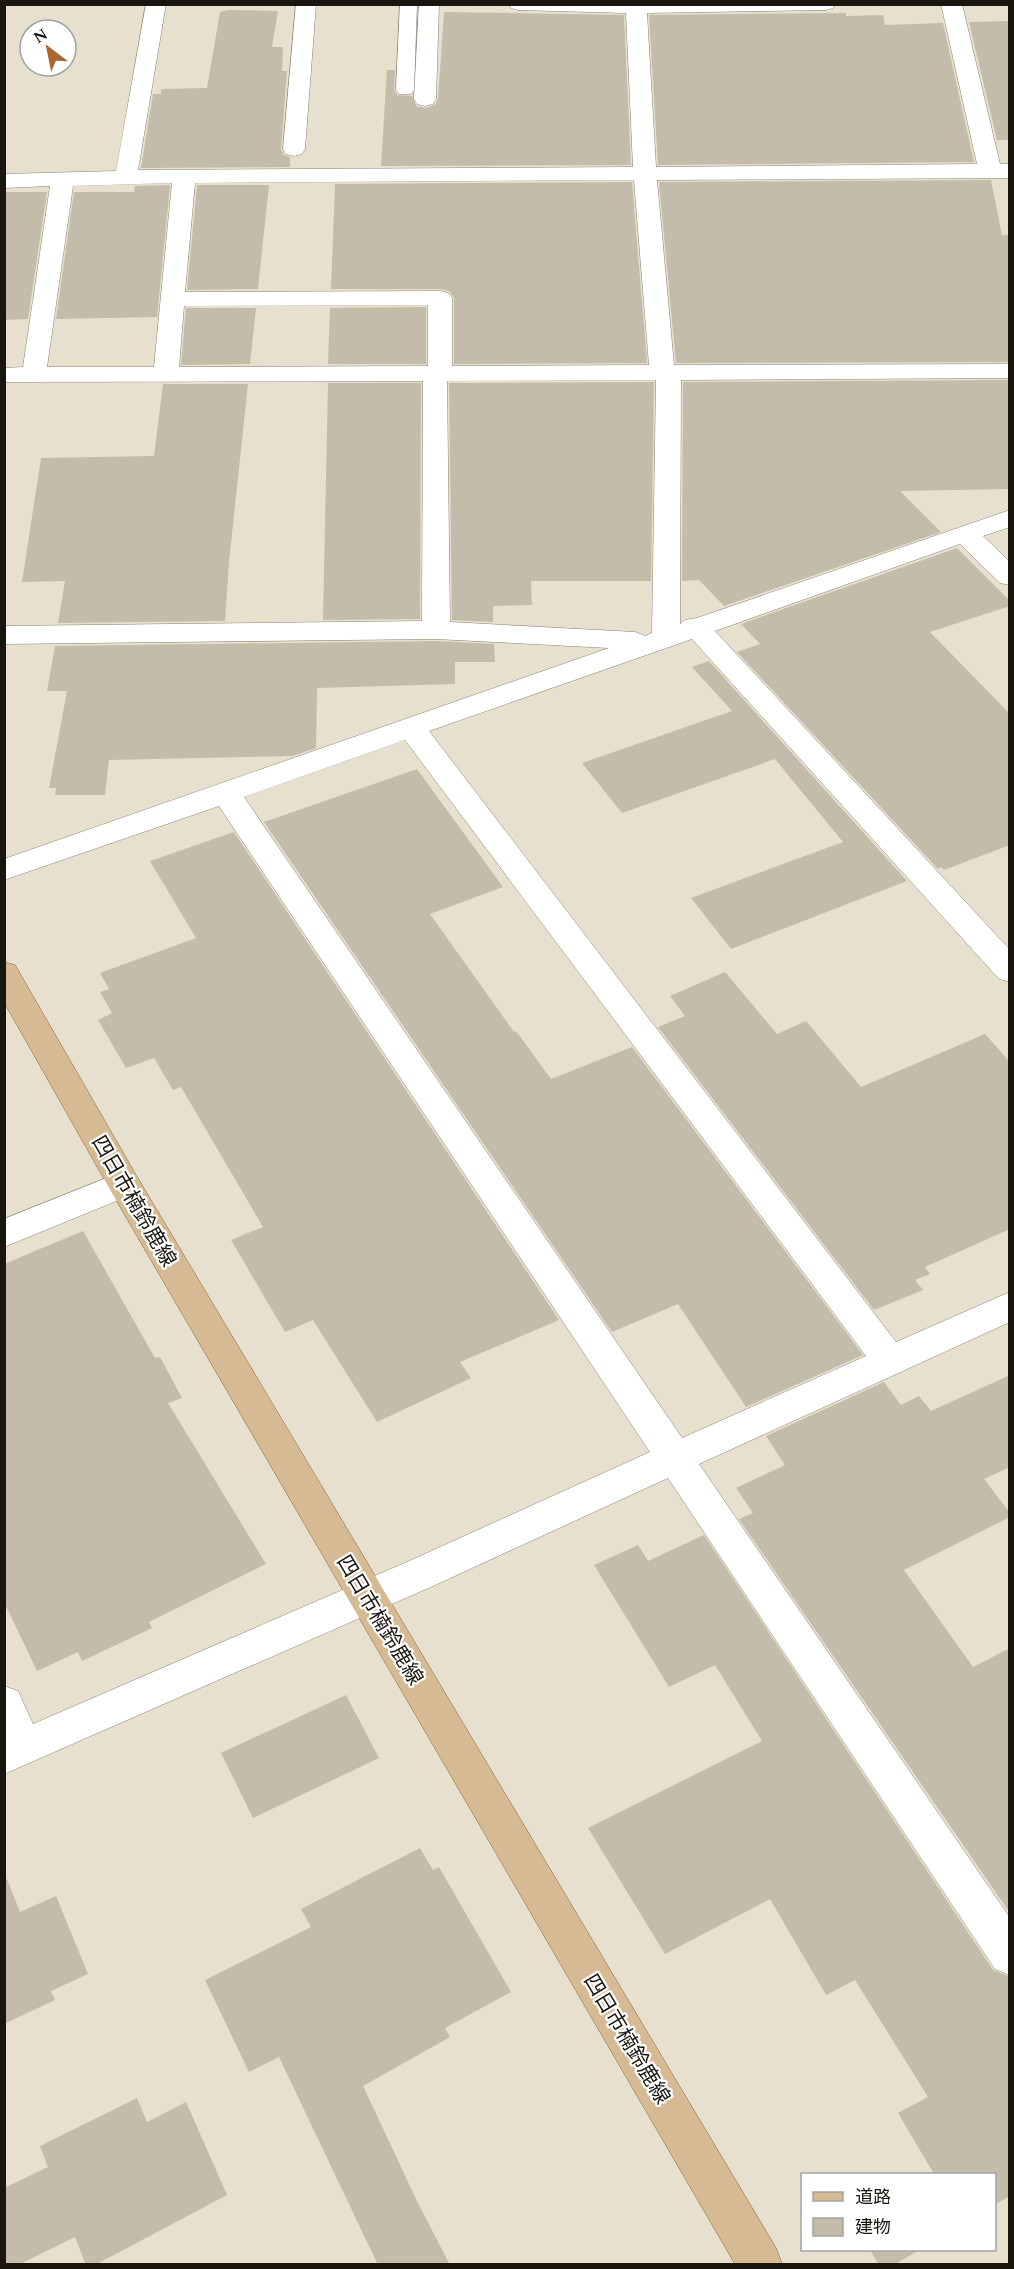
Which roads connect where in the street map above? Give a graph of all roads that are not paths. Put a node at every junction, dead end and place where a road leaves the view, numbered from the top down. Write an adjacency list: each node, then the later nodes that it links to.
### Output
1 (156, 4): 15 (street)
2 (306, 4): 11 (street)
3 (409, 4): 9 (lane)
4 (429, 4): 10 (street)
5 (518, 4): 8 (street)
6 (826, 4): 8 (street)
7 (951, 4): 12 (street)
8 (626, 6): 13 (street)
9 (405, 90)
10 (425, 99)
11 (294, 149)
12 (1000, 171): 13 (street)
13 (645, 172): 14 (street); 20 (street)
14 (184, 176): 15 (street); 18 (street)
15 (126, 177): 16 (street)
16 (63, 178): 17 (street); 23 (street)
17 (4, 181)
18 (174, 299): 21 (street); 24 (street)
19 (1010, 371): 20 (street)
20 (665, 373): 21 (street); 31 (street)
21 (437, 374): 24 (street); 29 (street)
22 (4, 375): 23 (street)
23 (34, 375): 24 (street)
24 (166, 375)
25 (1010, 518): 26 (street)
26 (964, 533): 27 (street); 28 (street)
27 (1010, 577)
28 (695, 626): 31 (street); 35 (street)
29 (436, 630): 30 (street); 31 (street)
30 (4, 635)
31 (658, 639): 32 (street)
32 (410, 726): 33 (street); 40 (street)
33 (225, 792): 34 (street); 41 (street)
34 (4, 870)
35 (1010, 971)
36 (4, 973): 37 (main road, 四日市楠鈴鹿線)
37 (124, 1184): 38 (street); 42 (main road, 四日市楠鈴鹿線)
38 (4, 1234)
39 (1010, 1306): 40 (street)
40 (890, 1361): 41 (street)
41 (674, 1459): 42 (street); 45 (street)
42 (366, 1597): 44 (street); 46 (main road, 四日市楠鈴鹿線)
43 (4, 1704): 44 (street)
44 (14, 1752)
45 (1010, 1955)
46 (760, 2265)

